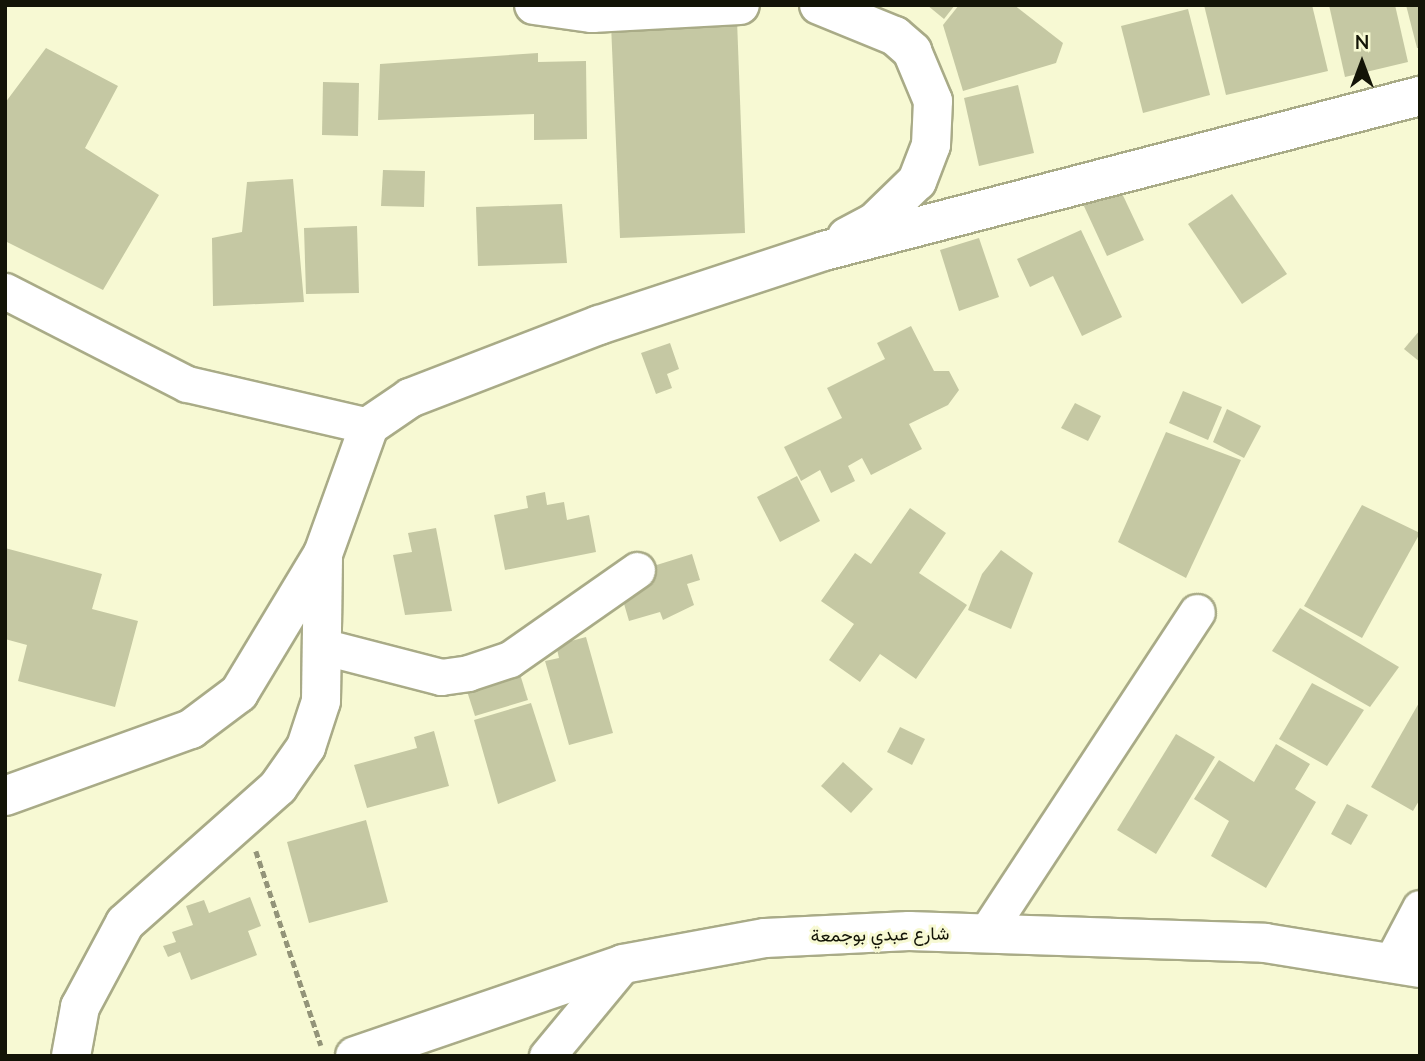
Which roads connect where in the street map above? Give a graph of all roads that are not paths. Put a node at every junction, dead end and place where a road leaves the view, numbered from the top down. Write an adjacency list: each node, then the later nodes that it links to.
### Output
1 (535, 5): 2 (main road)
2 (740, 5)
3 (818, 5): 5 (main road)
4 (1420, 96): 5 (main road)
5 (824, 251): 7 (main road)
6 (5, 291): 7 (street)
7 (369, 425): 8 (main road)
8 (323, 554): 11 (main road); 12 (main road)
9 (637, 570): 11 (street)
10 (1197, 612): 14 (street)
11 (326, 648): 17 (main road)
12 (5, 796)
13 (1420, 908): 16 (street)
14 (986, 933): 15 (main road, شارع عبدي بوجمعة); 16 (main road, شارع عبدي بوجمعة)
15 (623, 964): 18 (main road, شارع عبدي بوجمعة); 19 (street)
16 (1406, 965)
17 (71, 1056)
18 (355, 1056)
19 (547, 1056)

